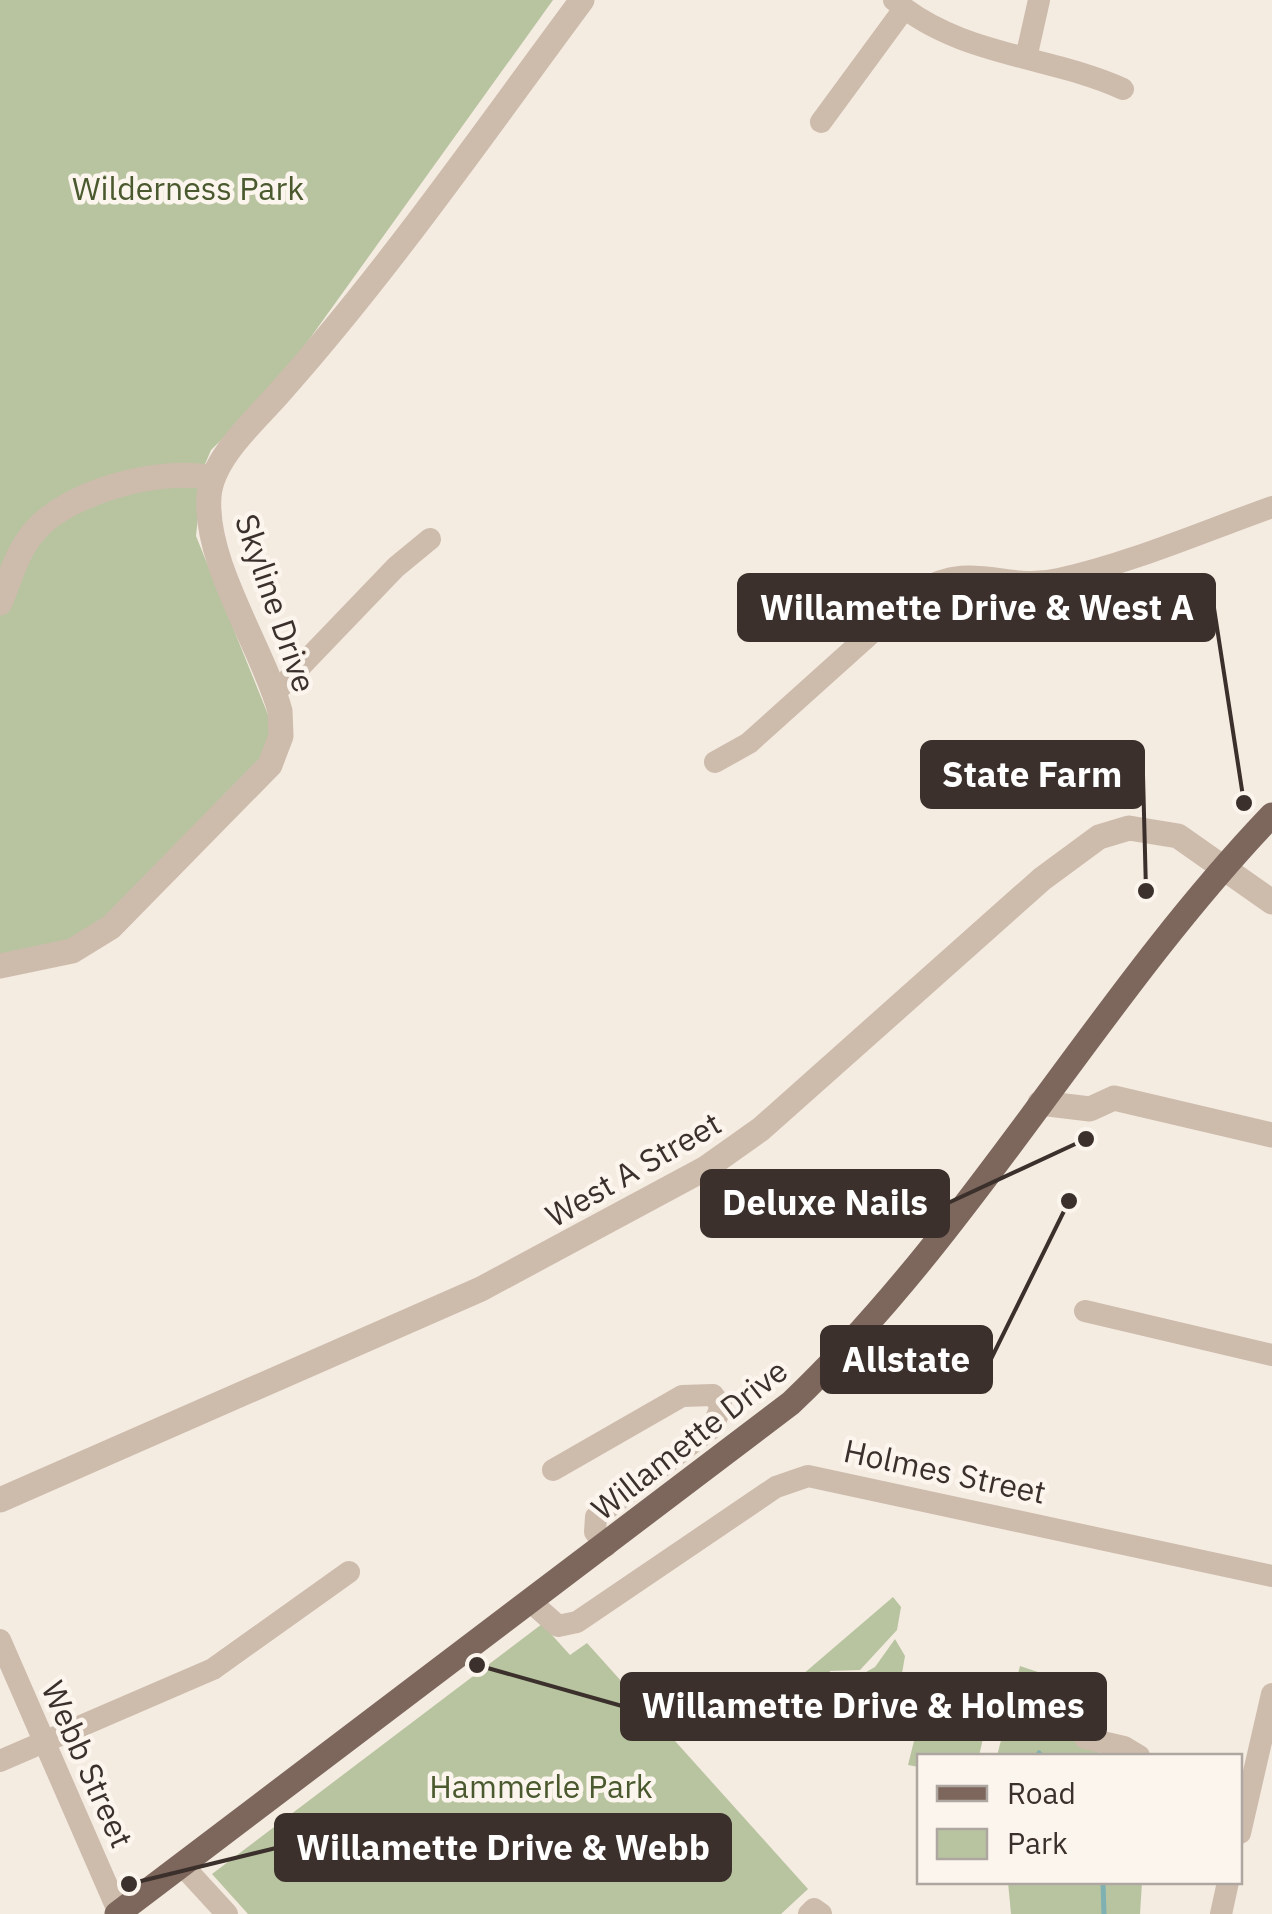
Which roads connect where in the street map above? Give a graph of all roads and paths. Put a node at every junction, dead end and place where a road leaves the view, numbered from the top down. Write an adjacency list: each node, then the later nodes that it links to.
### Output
1 (582, 0): 7 (street, Skyline Drive)
2 (1039, 0): 4 (street)
3 (899, 4): 4 (street); 6 (street)
4 (1026, 58): 5 (street)
5 (1124, 89)
6 (820, 122)
7 (212, 478): 10 (street); 11 (street, Skyline Drive)
8 (1272, 507): 12 (street)
9 (430, 539): 11 (street)
10 (0, 603)
11 (275, 692): 16 (street, Skyline Drive)
12 (715, 762)
13 (1272, 815): 14 (main road, Willamette Drive)
14 (1224, 870): 15 (street, West A Street); 17 (main road, Willamette Drive); 22 (street, West A Street)
15 (1272, 902)
16 (0, 966)
17 (1040, 1103): 18 (street); 23 (main road, Willamette Drive)
18 (1272, 1135)
19 (1085, 1310): 20 (street)
20 (1272, 1355)
21 (553, 1470): 23 (street)
22 (0, 1500)
23 (606, 1546): 26 (main road, Willamette Drive)
24 (348, 1572): 30 (street)
25 (1272, 1576): 26 (street, Holmes Street)
26 (532, 1602): 35 (main road, Willamette Drive)
27 (0, 1640): 30 (street, Webb Street)
28 (1272, 1694): 33 (street)
29 (1085, 1738): 31 (street)
30 (42, 1742): 32 (street); 37 (street, Webb Street)
31 (1135, 1754)
32 (0, 1761)
33 (1244, 1793): 34 (street)
34 (1272, 1799)
35 (183, 1866): 37 (main road, Willamette Drive); 38 (street)
36 (1228, 1884): 39 (street)
37 (118, 1913)
38 (227, 1914)
39 (1220, 1914)

